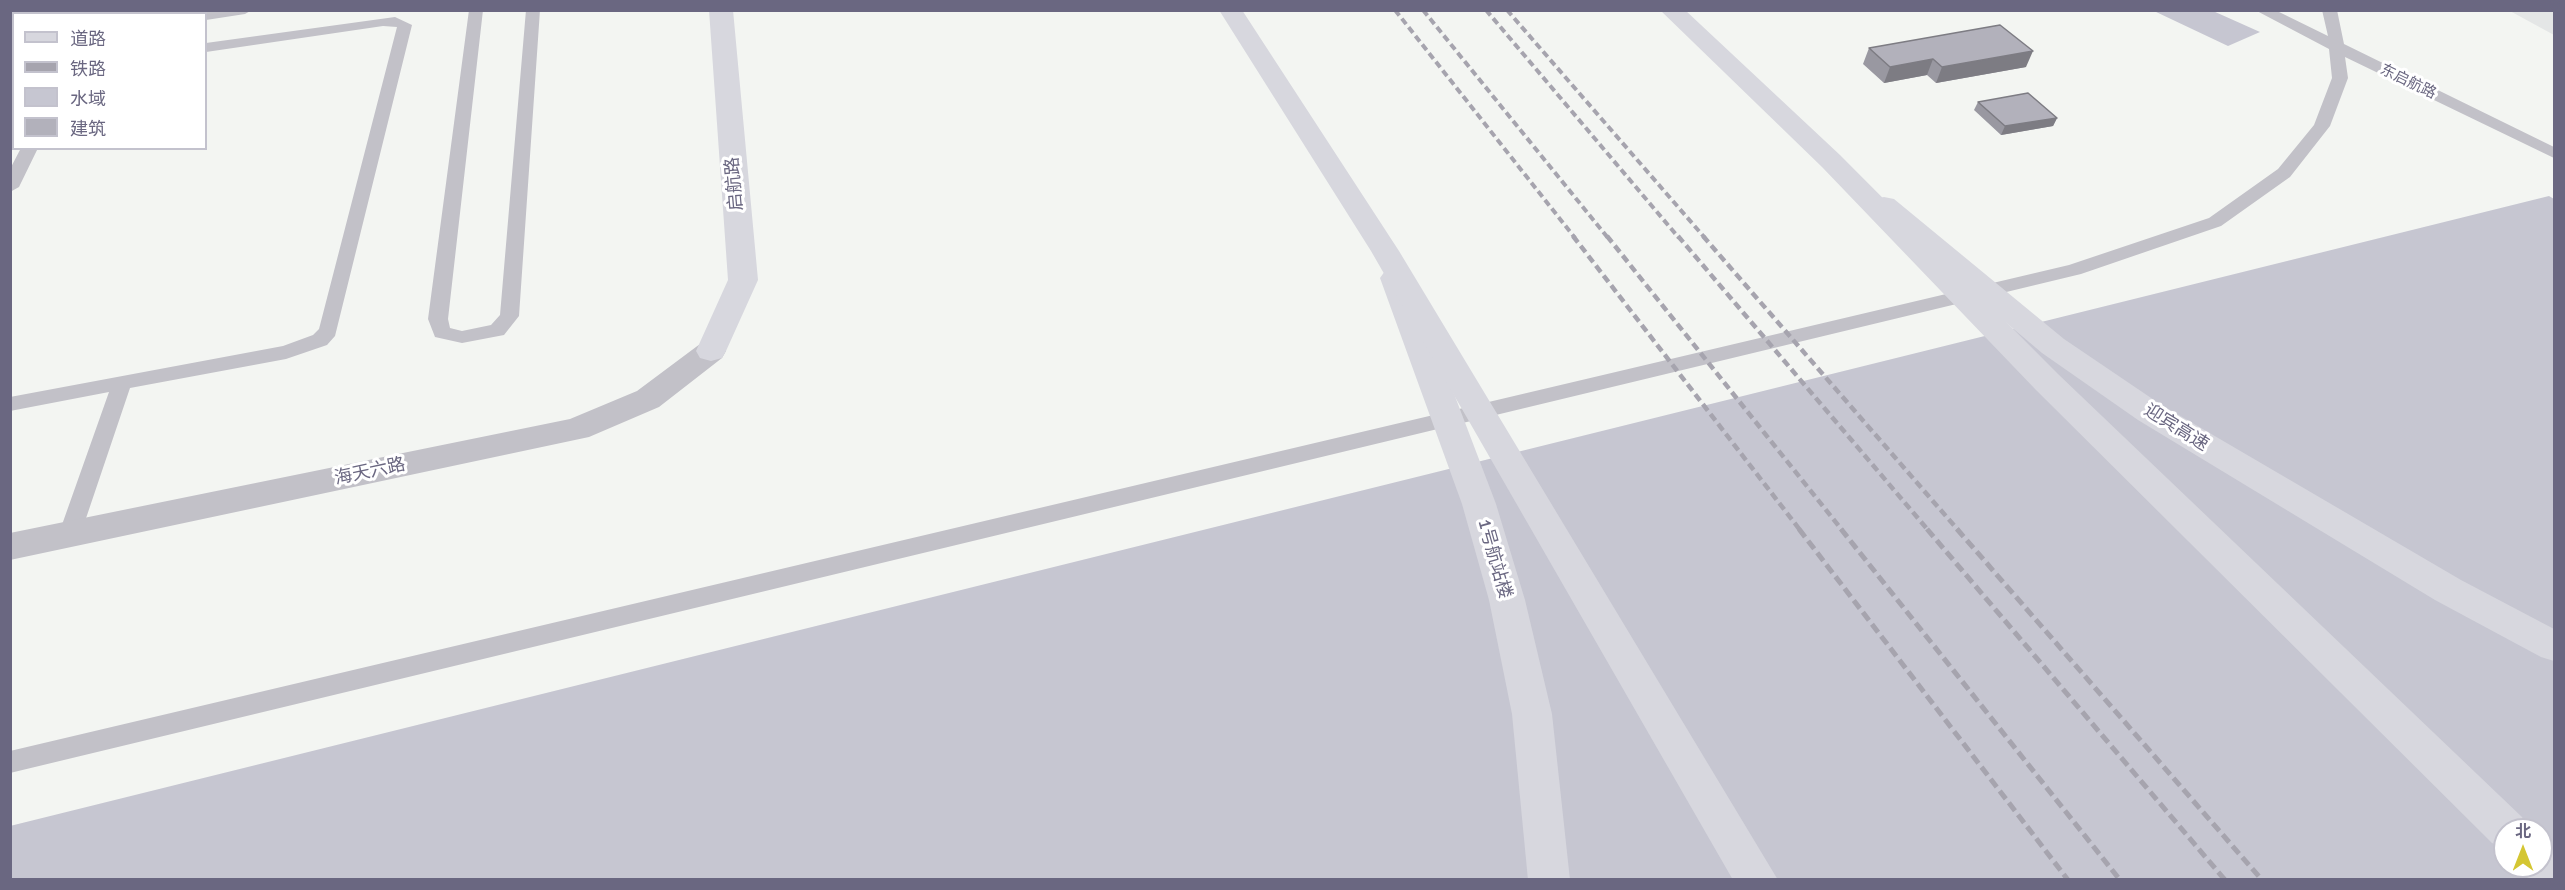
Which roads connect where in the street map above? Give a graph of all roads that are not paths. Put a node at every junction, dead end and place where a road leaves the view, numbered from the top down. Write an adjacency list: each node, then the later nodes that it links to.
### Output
1 (245, 10): 9 (lane)
2 (476, 10): 3 (lane)
3 (533, 10)
4 (721, 10): 16 (main road, 启航路)
5 (1230, 10): 15 (main road)
6 (1671, 10): 13 (main road)
7 (2262, 10): 12 (lane, 东启航路)
8 (2329, 10): 22 (lane)
9 (207, 16)
10 (207, 47): 17 (lane)
11 (29, 150): 14 (lane)
12 (2554, 153)
13 (1832, 161): 21 (main road, 迎宾高速); 23 (main road)
14 (10, 187)
15 (1385, 251): 24 (main road, 1号航站楼); 25 (main road)
16 (711, 351): 19 (street, 海天六路)
17 (122, 383): 18 (lane); 19 (lane)
18 (10, 404)
19 (69, 536): 20 (street, 海天六路)
20 (10, 547)
21 (2554, 646)
22 (10, 762)
23 (2495, 818)
24 (1549, 879)
25 (1757, 879)

